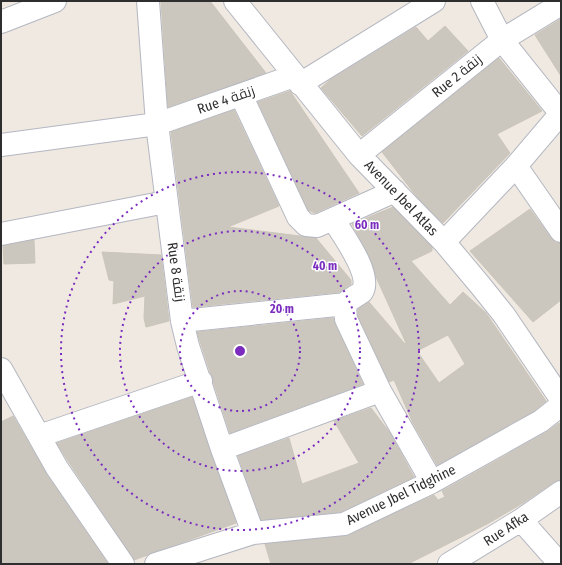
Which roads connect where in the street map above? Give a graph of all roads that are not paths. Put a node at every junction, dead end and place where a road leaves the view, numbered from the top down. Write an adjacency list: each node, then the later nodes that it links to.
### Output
1 (55, 1): 7 (street)
2 (148, 1): 13 (street, Rue 8 زنقة)
3 (235, 1): 10 (street, Avenue Jbel Atlas)
4 (434, 1): 10 (street, Rue 4 زنقة)
5 (482, 1): 9 (street)
6 (561, 4): 9 (street, Rue 2 زنقة)
7 (21, 7): 8 (street)
8 (1, 22)
9 (502, 40): 12 (street); 15 (street, Rue 2 زنقة)
10 (297, 80): 11 (street, Rue 4 زنقة); 15 (street, Avenue Jbel Atlas)
11 (241, 95): 13 (street, Rue 4 زنقة); 19 (street)
12 (561, 114): 16 (street)
13 (157, 124): 14 (street, Rue 4 زنقة); 18 (street, Rue 8 زنقة)
14 (1, 145)
15 (358, 155): 17 (street, Avenue Jbel Atlas)
16 (516, 166): 20 (street); 22 (street)
17 (395, 191): 19 (street); 22 (street, Avenue Jbel Atlas)
18 (166, 202): 21 (street); 24 (street, Rue 8 زنقة)
19 (333, 219): 23 (street)
20 (561, 231)
21 (1, 234)
22 (444, 242): 28 (street, Avenue Jbel Atlas)
23 (346, 304): 24 (street); 27 (street)
24 (182, 321): 26 (street, Rue 8 زنقة)
25 (3, 378): 30 (street)
26 (201, 381): 30 (street); 31 (street, Rue 8 زنقة)
27 (380, 391): 31 (street); 32 (street)
28 (561, 399)
29 (561, 405): 32 (street, Avenue Jbel Tidghine)
30 (39, 436): 38 (street)
31 (222, 449): 35 (street, Rue 8 زنقة)
32 (432, 482): 35 (street, Avenue Jbel Tidghine)
33 (561, 492): 34 (street, Rue Afka)
34 (521, 520): 36 (street, Rue Afka); 39 (street)
35 (253, 533): 37 (street, Avenue Jbel Tidghine)
36 (463, 561)
37 (165, 562)
38 (122, 564)
39 (560, 564)

